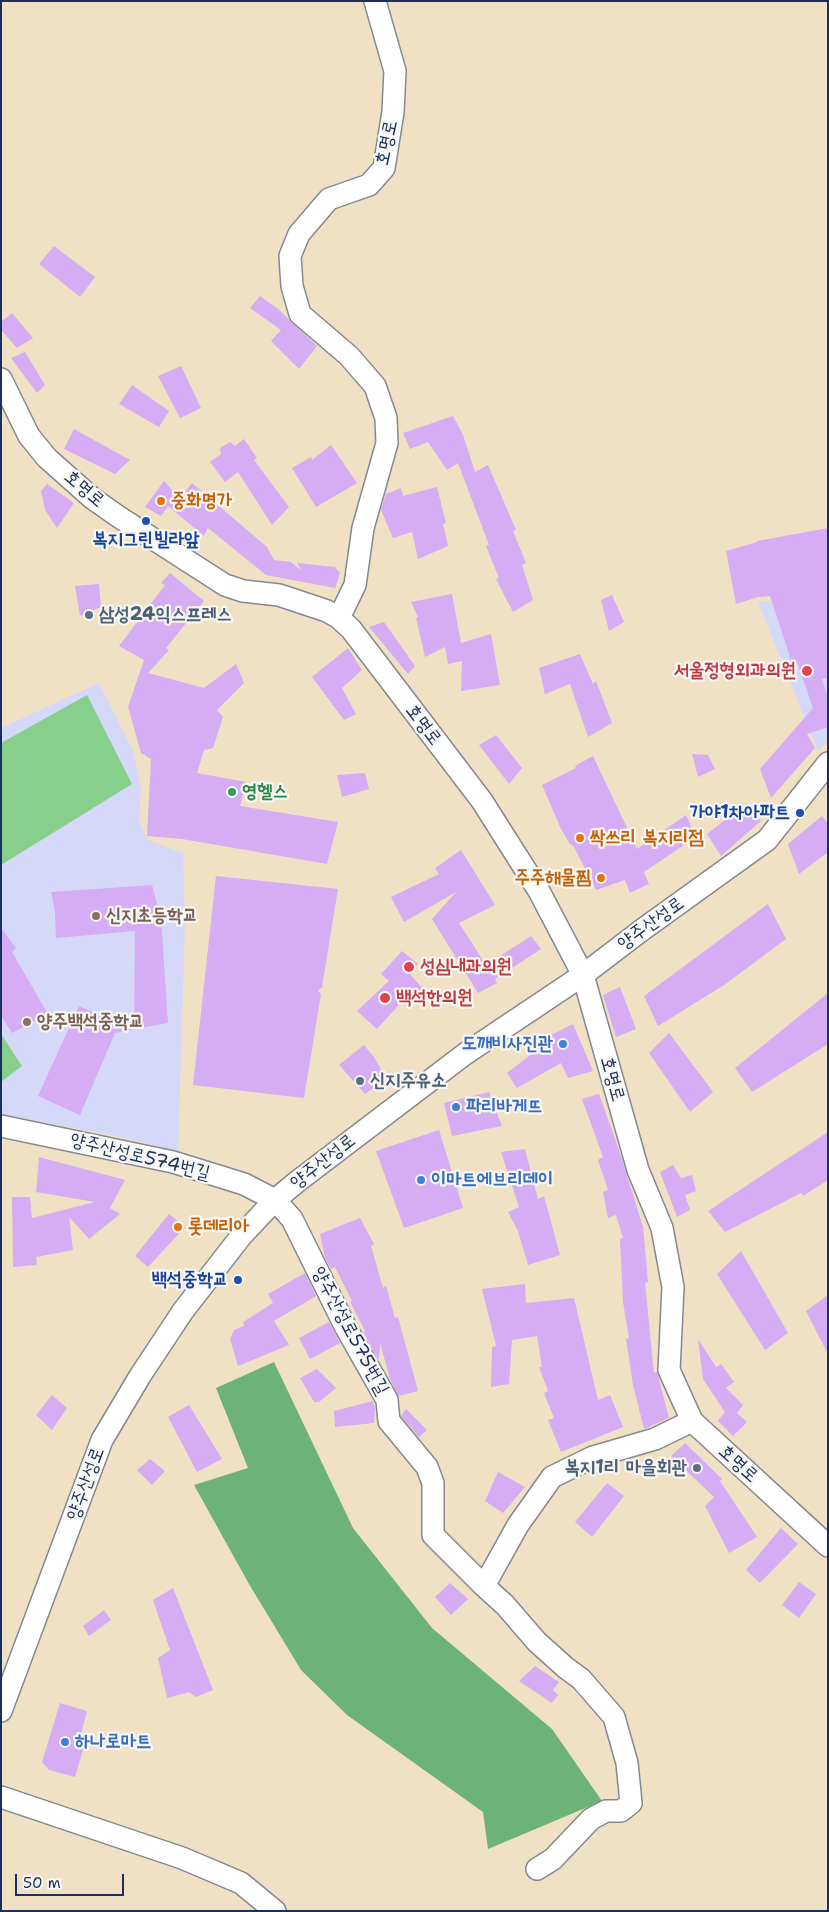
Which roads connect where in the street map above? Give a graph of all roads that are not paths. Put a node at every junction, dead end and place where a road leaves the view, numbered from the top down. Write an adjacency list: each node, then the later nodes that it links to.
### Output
1 (376, 1): 3 (street, 호명로)
2 (1, 379): 3 (street, 호명로)
3 (339, 618): 5 (street, 호명로)
4 (828, 763): 5 (street, 양주산성로)
5 (583, 976): 7 (street, 양주산성로); 8 (street, 호명로)
6 (1, 1126): 7 (street, 양주산성로574번길)
7 (275, 1200): 10 (street, 양주산성로575번길); 11 (street, 양주산성로)
8 (692, 1421): 9 (street, 호명로); 10 (street)
9 (828, 1546)
10 (484, 1586): 13 (street, 양주산성로575번길)
11 (1, 1711)
12 (1, 1797): 14 (street)
13 (537, 1869)
14 (275, 1911)

